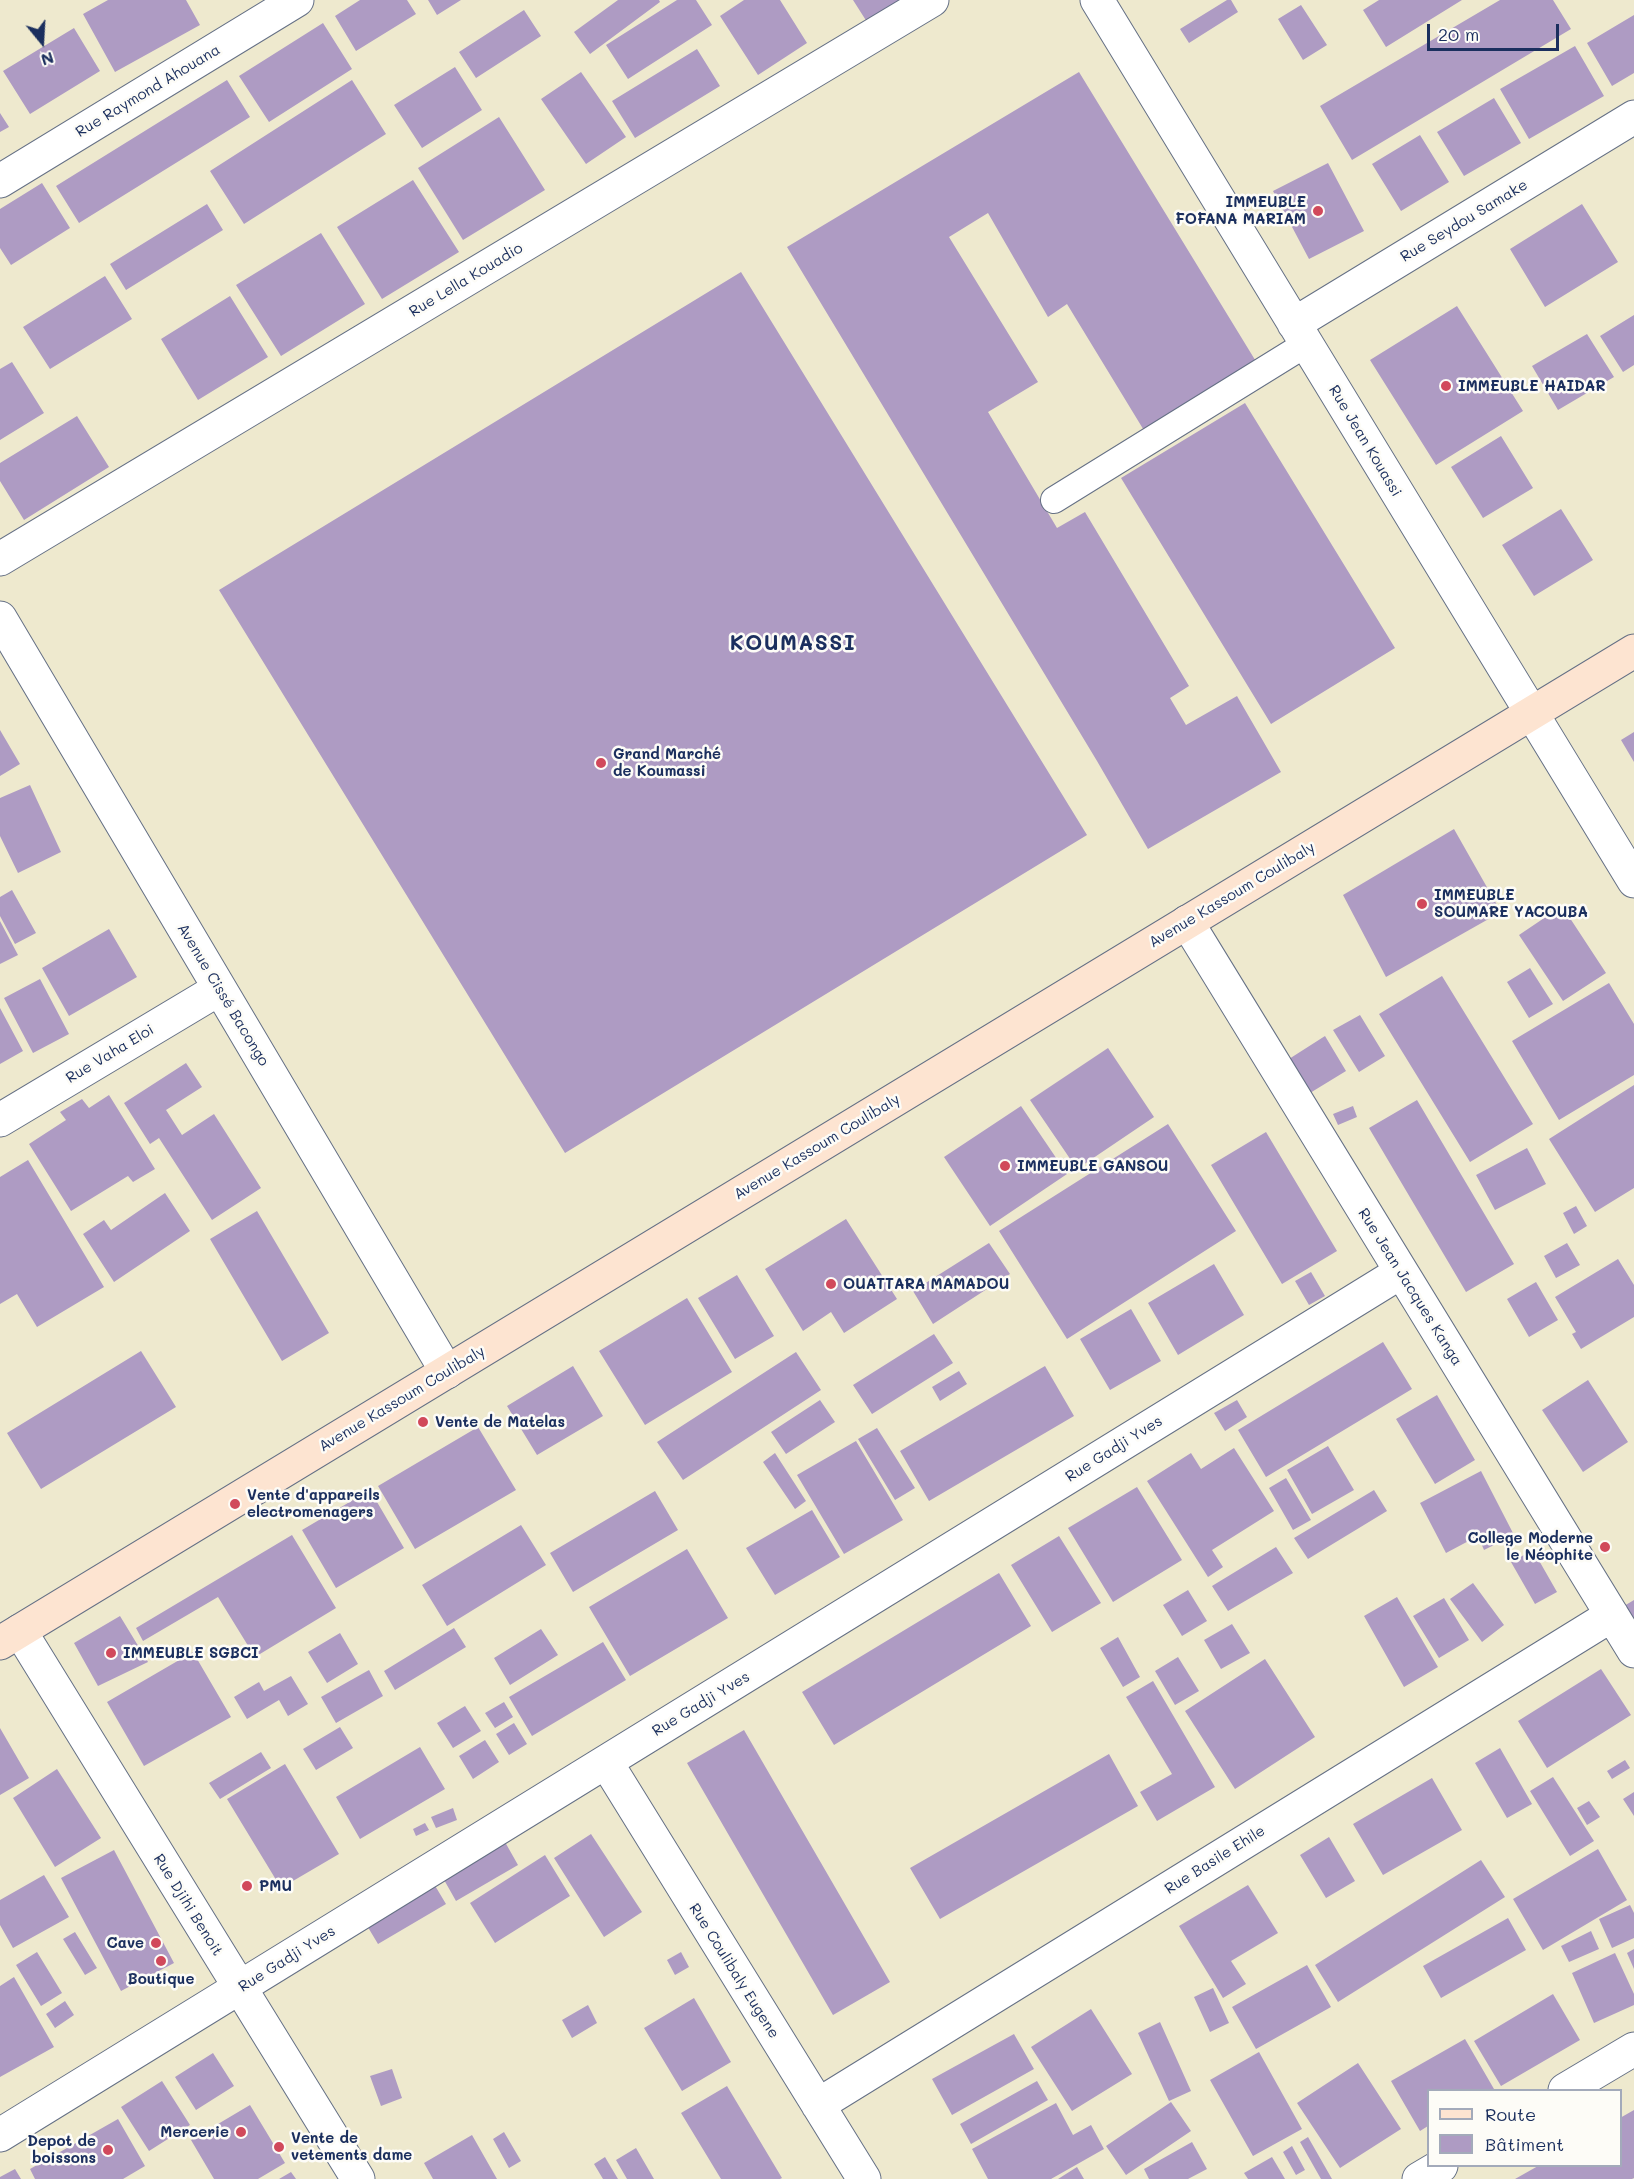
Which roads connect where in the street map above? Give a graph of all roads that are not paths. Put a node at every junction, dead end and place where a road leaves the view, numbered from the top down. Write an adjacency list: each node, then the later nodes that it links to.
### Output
1 (297, 0): 5 (street, Rue Raymond Ahouana)
2 (932, 0): 8 (street, Rue Lella Kouadio)
3 (1097, 0): 6 (street, Rue Jean Kouassi)
4 (1634, 117): 6 (street, Rue Seydou Samake)
5 (0, 181)
6 (1300, 334): 7 (lane); 12 (street, Rue Jean Kouassi)
7 (1054, 500)
8 (0, 560)
9 (0, 618): 11 (street, Avenue Cissé Bacongo)
10 (1634, 651): 12 (street, Avenue Kassoum Coulibaly)
11 (10, 660): 15 (street, Avenue Cissé Bacongo)
12 (1531, 713): 13 (street, Rue Jean Kouassi); 14 (street, Avenue Kassoum Coulibaly)
13 (1634, 881)
14 (1187, 922): 17 (street, Rue Jean Jacques Kanga); 18 (street, Avenue Kassoum Coulibaly)
15 (219, 989): 16 (street, Rue Vaha Eloi); 18 (street, Avenue Cissé Bacongo)
16 (0, 1120)
17 (1401, 1272): 19 (street, Rue Jean Jacques Kanga); 22 (street, Rue Gadji Yves)
18 (447, 1372): 20 (street, Avenue Kassoum Coulibaly)
19 (1612, 1615): 21 (street, Rue Jean Jacques Kanga); 26 (street, Rue Basile Ehile)
20 (10, 1637): 23 (street, Rue Djihi Benoit)
21 (1634, 1651)
22 (606, 1762): 23 (street, Rue Gadji Yves); 26 (street, Rue Coulibaly Eugene)
23 (239, 1988): 27 (street, Rue Gadji Yves); 29 (street, Rue Djihi Benoit)
24 (1634, 2049): 25 (street)
25 (1568, 2089)
26 (818, 2105): 30 (street, Rue Coulibaly Eugene)
27 (0, 2135)
28 (1439, 2167): 31 (street)
29 (358, 2179)
30 (864, 2179)
31 (1419, 2179)

